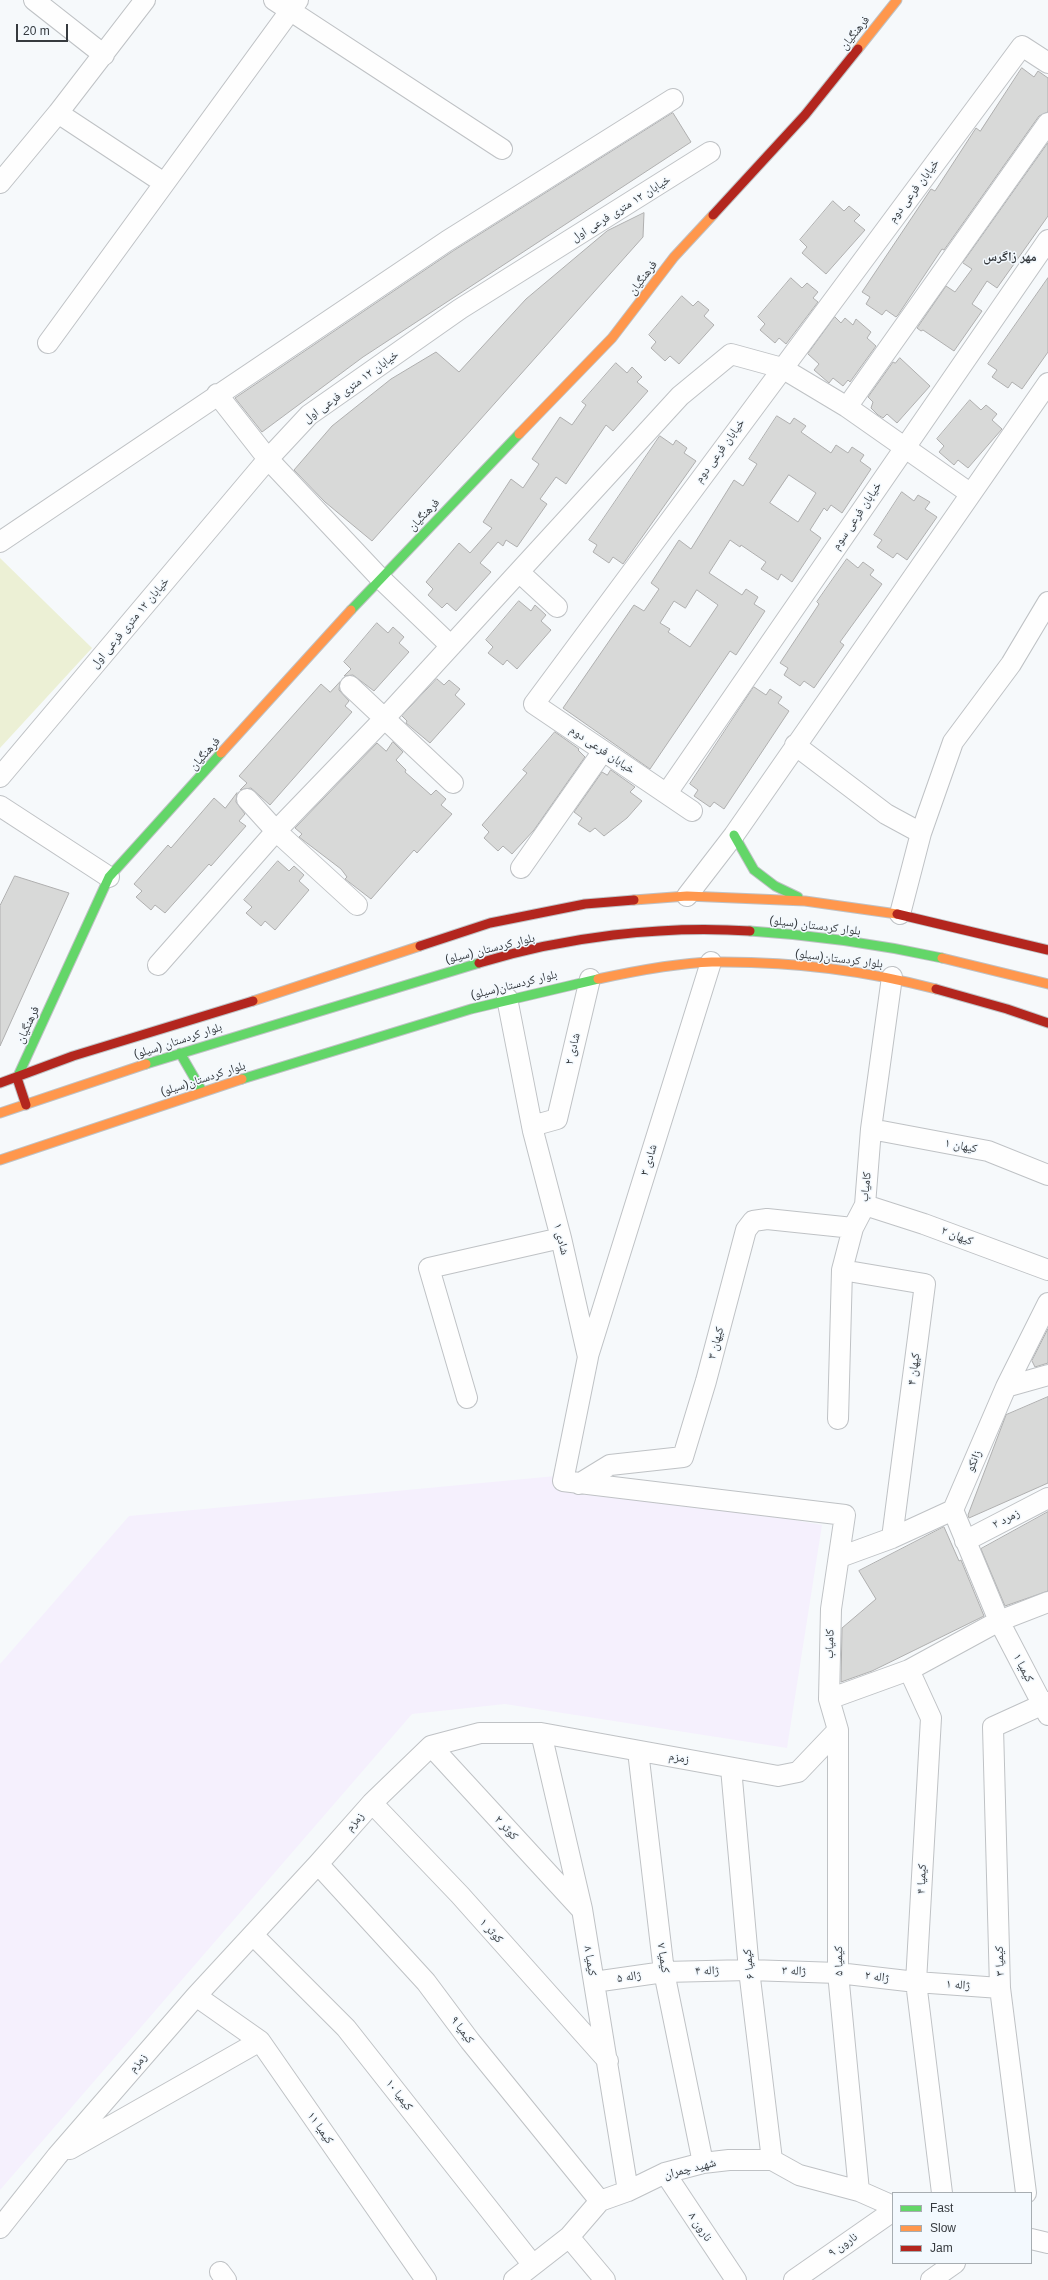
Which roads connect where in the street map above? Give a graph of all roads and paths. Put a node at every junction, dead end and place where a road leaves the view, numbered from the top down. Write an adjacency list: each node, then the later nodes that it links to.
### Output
1 (34, 0): 5 (street)
2 (145, 0): 5 (street)
3 (897, 0): 25 (street, فرهنگیان)
4 (288, 4): 10 (street); 13 (street)
5 (104, 55): 8 (street)
6 (1048, 63): 16 (street, خیابان فرعی دوم)
7 (673, 99): 18 (street)
8 (58, 113): 12 (street); 13 (street)
9 (1048, 123): 19 (street)
10 (502, 149)
11 (710, 152): 21 (street, خیابان ۱۲ متری فرعی اول)
12 (0, 183)
13 (164, 184): 15 (street)
14 (1048, 240): 20 (street, خیابان فرعی سوم)
15 (48, 343)
16 (782, 368): 19 (street); 24 (street); 32 (street, خیابان فرعی دوم)
17 (1048, 382): 22 (street)
18 (217, 394): 21 (street); 23 (street)
19 (847, 407): 20 (street)
20 (904, 449): 22 (street); 35 (street, خیابان فرعی سوم)
21 (268, 459): 25 (street); 33 (street, خیابان ۱۲ متری فرعی اول)
22 (971, 494): 31 (street)
23 (0, 542)
24 (519, 572): 27 (street); 28 (street)
25 (380, 578): 28 (street); 43 (street, فرهنگیان)
26 (1048, 602): 40 (street)
27 (557, 607)
28 (451, 646): 30 (street)
29 (350, 686): 30 (street)
30 (384, 719): 34 (street); 39 (street)
31 (795, 745): 40 (street); 41 (street)
32 (603, 751): 35 (street, خیابان فرعی دوم); 42 (street)
33 (0, 777)
34 (453, 783)
35 (668, 793): 38 (street, خیابان فرعی دوم)
36 (246, 799): 39 (street)
37 (0, 806): 43 (street)
38 (692, 811)
39 (276, 831): 46 (street); 50 (street)
40 (921, 833): 47 (street)
41 (734, 834): 44 (street); 45 (street)
42 (521, 868)
43 (109, 877): 57 (street, فرهنگیان)
44 (687, 896): 45 (street); 57 (street)
45 (805, 901): 47 (street)
46 (357, 905)
47 (900, 914): 48 (street)
48 (1048, 950)
49 (711, 962): 51 (street, بلوار کردستان(سیلو)); 52 (street, بلوار کردستان(سیلو)); 72 (street, شادی ۳)
50 (158, 965)
51 (892, 977): 55 (street, بلوار کردستان(سیلو)); 63 (street, کامیاب)
52 (590, 979): 54 (street, بلوار کردستان(سیلو)); 62 (street, شادی ۲)
53 (1048, 984): 56 (street, بلوار کردستان (سیلو))
54 (507, 998): 59 (street, بلوار کردستان(سیلو)); 62 (street, شادی ۱)
55 (1048, 1023)
56 (180, 1053): 59 (street); 60 (street, بلوار کردستان (سیلو))
57 (17, 1078): 58 (street); 60 (street)
58 (0, 1083)
59 (202, 1091): 64 (street, بلوار کردستان(سیلو))
60 (26, 1105): 61 (street, بلوار کردستان (سیلو))
61 (0, 1113)
62 (532, 1126): 68 (street, شادی ۱)
63 (871, 1129): 65 (street, کیهان ۱); 66 (street, کامیاب)
64 (0, 1160)
65 (1048, 1175)
66 (865, 1205): 67 (street, کامیاب); 70 (street, کیهان ۲)
67 (853, 1228): 69 (street, کامیاب); 77 (street, کیهان ۳)
68 (561, 1238): 72 (street, شادی ۱); 75 (street)
69 (842, 1270): 76 (street, کامیاب); 80 (street, کیهان ۴)
70 (1048, 1270)
71 (1048, 1303): 74 (street, زانکو)
72 (588, 1357): 77 (street, شادی ۱)
73 (1048, 1375): 74 (street)
74 (1006, 1387): 79 (street, زانکو)
75 (467, 1398)
76 (838, 1419)
77 (571, 1482): 82 (street, کامیاب)
78 (1048, 1498): 81 (street, زمرد ۲)
79 (953, 1510): 80 (street); 81 (street)
80 (892, 1538): 82 (street)
81 (965, 1540): 84 (street)
82 (840, 1557): 86 (street, کامیاب)
83 (1048, 1602): 84 (street)
84 (999, 1621): 85 (street); 87 (street, کیمیا ۱)
85 (909, 1670): 86 (street); 101 (street, کیمیا ۴)
86 (829, 1699): 88 (street, کامیاب)
87 (1046, 1707): 102 (street, کیمیا ۳)
88 (838, 1730): 92 (street, زمزم); 99 (street, کیمیا ۵)
89 (541, 1733): 90 (street, زمزم); 91 (street, زمزم); 95 (street, کیمیا ۸)
90 (431, 1746): 93 (street, زمزم); 95 (street, کوثر ۲)
91 (638, 1751): 92 (street, زمزم); 98 (street, کیمیا ۷)
92 (731, 1768): 97 (street, کیمیا ۶)
93 (372, 1803): 94 (street, زمزم); 105 (street, کوثر ۱)
94 (318, 1864): 96 (street, زمزم); 114 (street, کیمیا ۹)
95 (582, 1909): 100 (street, کیمیا ۸)
96 (253, 1934): 103 (street, زمزم); 122 (street, کیمیا ۱۰)
97 (749, 1970): 98 (street, ژاله ۴); 99 (street, ژاله ۳); 107 (street, کیمیا ۶)
98 (664, 1972): 100 (street, ژاله ۵); 108 (street, کیمیا ۷)
99 (838, 1972): 101 (street, ژاله ۲); 111 (street, کیمیا ۵)
100 (594, 1982): 105 (street, کیمیا ۸)
101 (916, 1982): 102 (street, ژاله ۱); 112 (street, کیمیا ۴)
102 (1000, 1988): 113 (street, کیمیا ۳)
103 (196, 1996): 104 (street, کیمیا ۱۱); 106 (street, زمزم)
104 (260, 2041): 106 (street); 123 (street, کیمیا ۱۱)
105 (608, 2061): 110 (street, کیمیا ۸)
106 (57, 2156): 117 (street, زمزم)
107 (772, 2160): 108 (street, شهید چمران); 111 (street, شهید چمران)
108 (703, 2163): 109 (street, شهید چمران)
109 (665, 2173): 110 (street, شهید چمران); 126 (street, نارون ۸)
110 (628, 2190): 114 (street, شهید چمران)
111 (859, 2191): 115 (street, شهید چمران)
112 (942, 2192)
113 (1026, 2192)
114 (600, 2200): 118 (street)
115 (892, 2206)
116 (892, 2212): 127 (street, نارون ۹)
117 (0, 2228)
118 (569, 2237): 122 (street); 125 (street)
119 (1032, 2238): 120 (street)
120 (1048, 2244)
121 (954, 2264): 128 (street)
122 (533, 2265): 124 (street)
123 (426, 2280)
124 (514, 2280)
125 (604, 2280)
126 (736, 2280)
127 (794, 2280)
128 (931, 2280)

